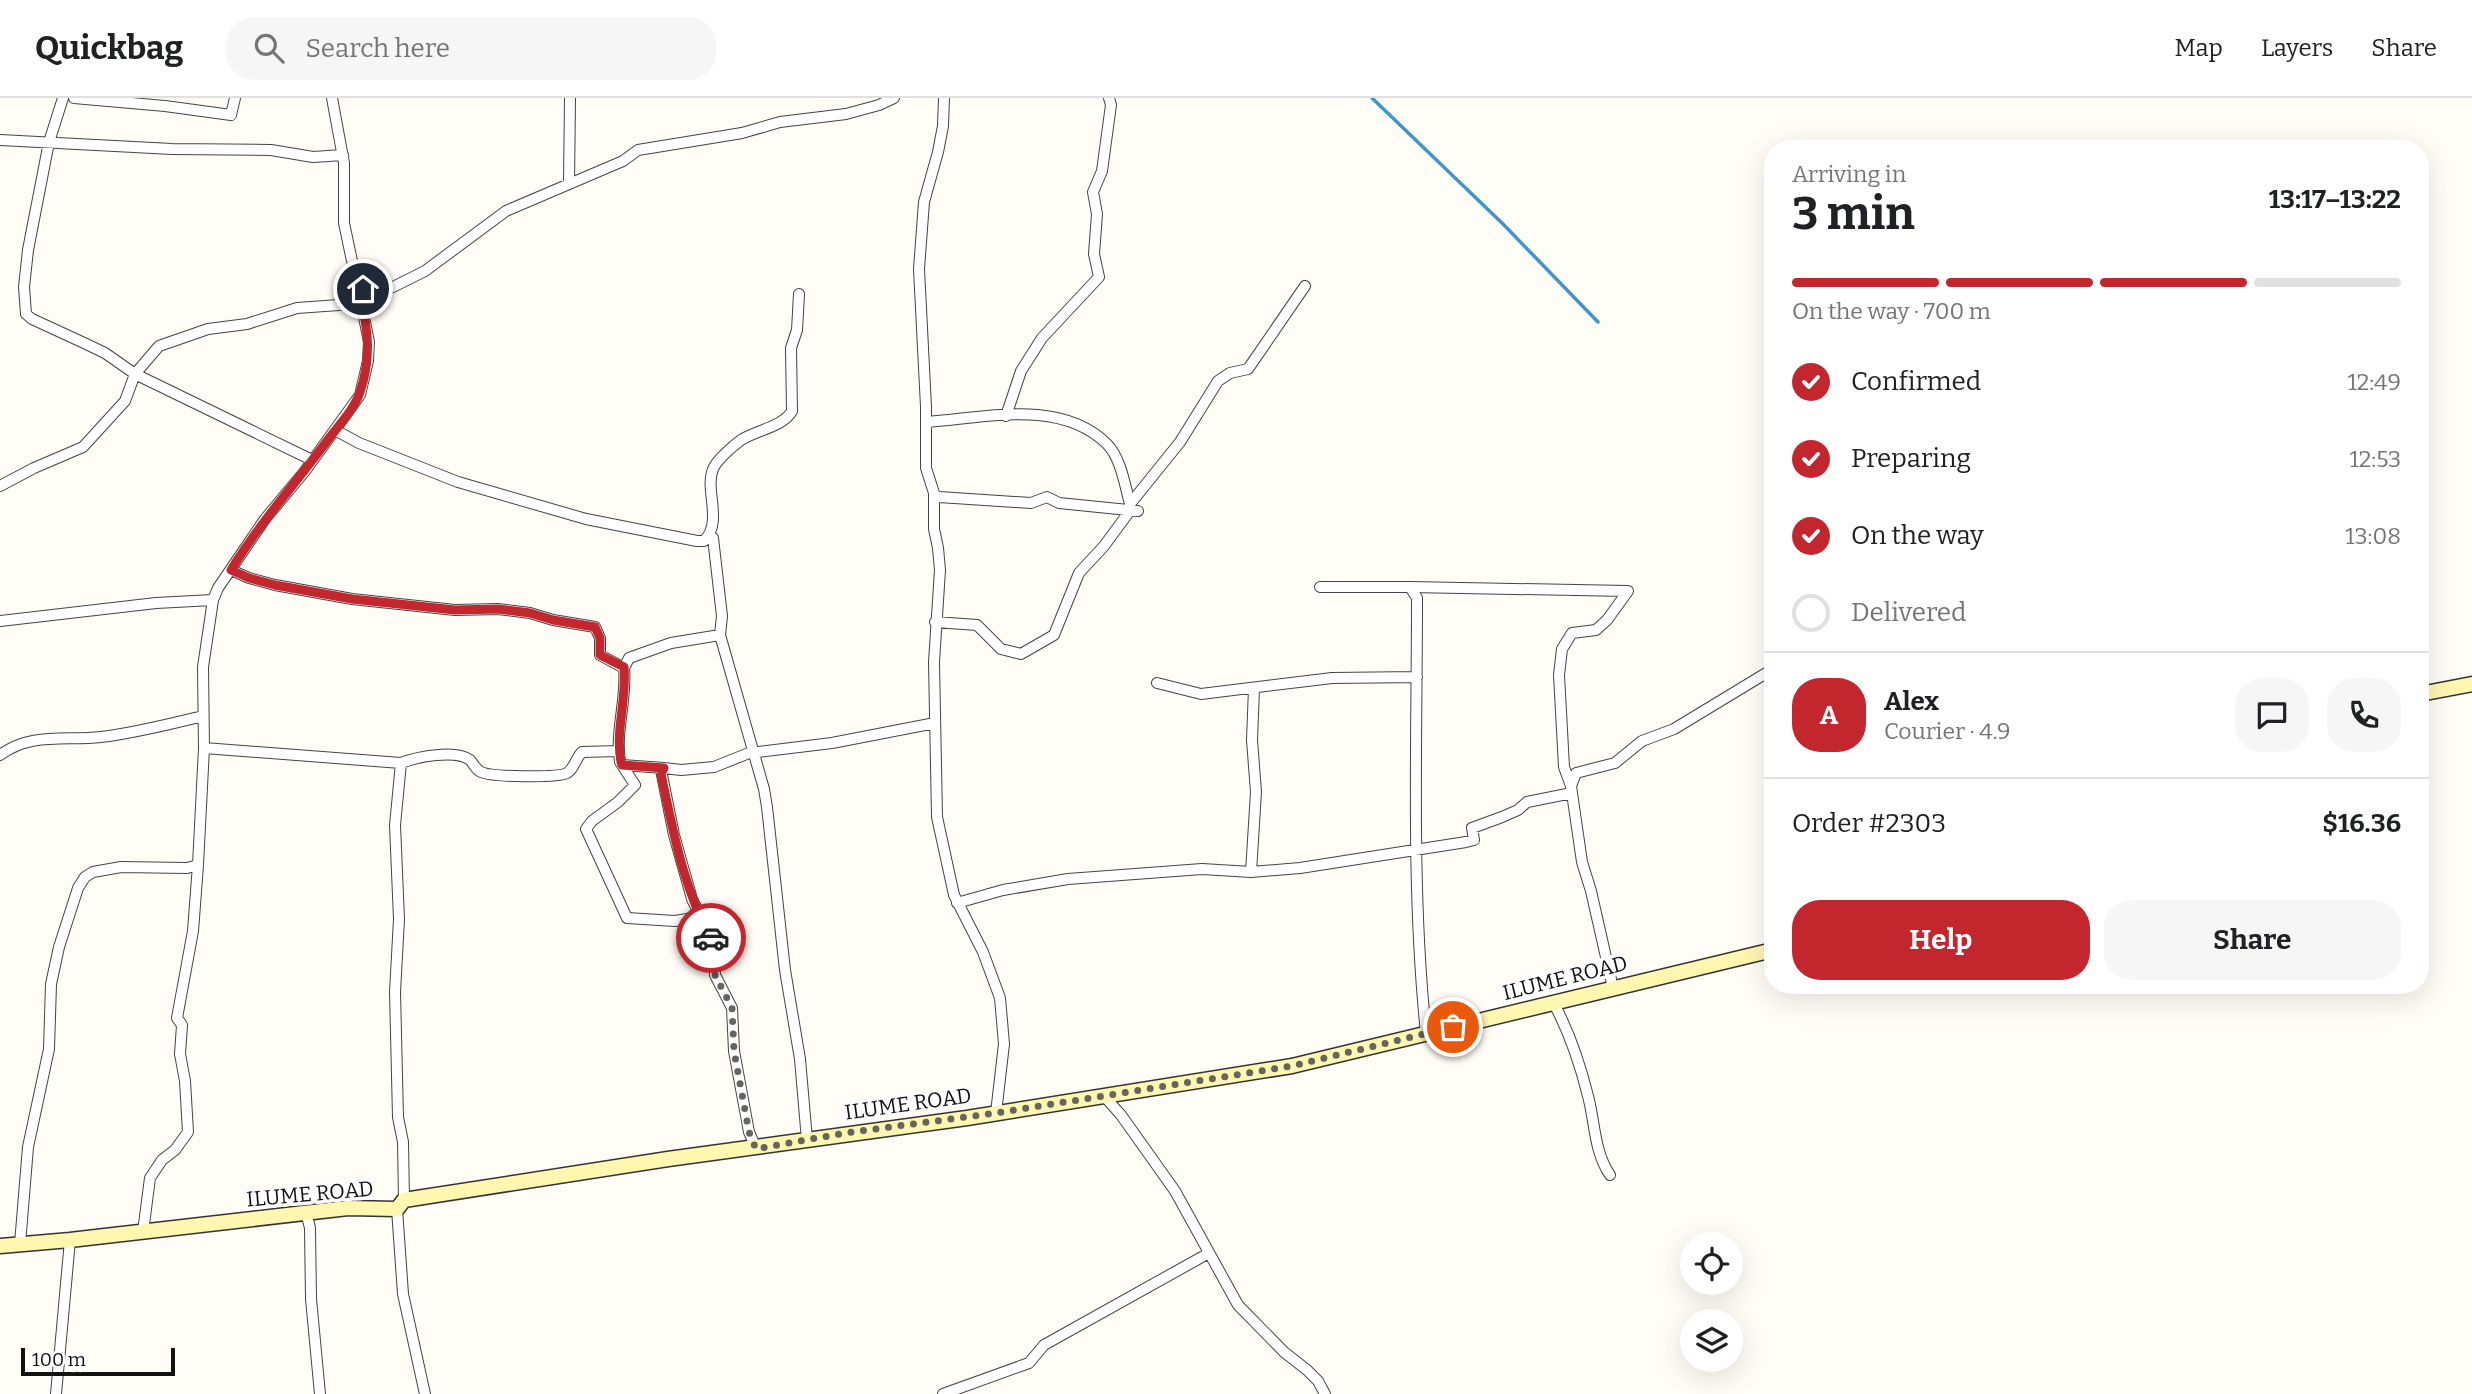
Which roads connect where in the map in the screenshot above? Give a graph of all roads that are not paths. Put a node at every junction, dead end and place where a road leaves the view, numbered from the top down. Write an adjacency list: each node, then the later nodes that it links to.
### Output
1 (63, 98): 10 (street)
2 (74, 98): 3 (street)
3 (235, 98)
4 (332, 98): 11 (street)
5 (569, 98): 12 (street)
6 (894, 98): 12 (street)
7 (944, 98): 18 (street)
8 (1109, 98): 17 (street)
9 (0, 140): 10 (street)
10 (48, 142): 11 (street); 16 (street)
11 (343, 155): 15 (street)
12 (569, 184): 15 (street)
13 (1305, 286): 23 (street)
14 (799, 293): 19 (street)
15 (362, 295): 16 (street); 19 (street)
16 (135, 374): 20 (street); 21 (street)
17 (1006, 415): 18 (street); 23 (street)
18 (926, 422): 30 (street)
19 (335, 430): 20 (street)
20 (313, 460): 25 (street)
21 (0, 486)
22 (939, 497): 23 (street)
23 (1133, 509): 30 (street)
24 (713, 538): 31 (street)
25 (231, 570): 28 (street); 32 (street)
26 (1320, 587): 27 (street)
27 (1410, 587): 34 (street); 48 (street)
28 (213, 600): 29 (street); 39 (street)
29 (0, 621)
30 (935, 622): 40 (street)
31 (720, 635): 32 (street); 43 (street)
32 (624, 667): 42 (street)
33 (1764, 674): 48 (street)
34 (1417, 677): 37 (street); 49 (street)
35 (1157, 683): 37 (street)
36 (2472, 684): 38 (street)
37 (1254, 688): 51 (street)
38 (2429, 692)
39 (203, 716): 41 (street); 44 (street)
40 (935, 723): 43 (street); 52 (street)
41 (204, 748): 45 (street); 50 (street)
42 (619, 751): 45 (street); 46 (street)
43 (754, 752): 47 (street); 60 (street)
44 (0, 755)
45 (401, 763): 63 (street)
46 (622, 765): 47 (street); 53 (street)
47 (664, 768): 53 (street)
48 (1572, 790): 49 (street); 55 (street)
49 (1416, 851): 51 (street); 57 (street)
50 (198, 864): 65 (street); 67 (street)
51 (1251, 872): 52 (street)
52 (957, 903): 59 (street)
53 (699, 917): 61 (street)
54 (1764, 952): 55 (street, ILUME ROAD)
55 (1613, 988): 56 (street, ILUME ROAD)
56 (1553, 1002): 57 (street, ILUME ROAD); 62 (street)
57 (1426, 1033): 58 (street, ILUME ROAD)
58 (1104, 1096): 59 (street, ILUME ROAD); 69 (street)
59 (996, 1113): 60 (street, ILUME ROAD)
60 (807, 1140): 61 (street, ILUME ROAD)
61 (756, 1149): 63 (street, ILUME ROAD)
62 (1610, 1175)
63 (401, 1204): 64 (street, ILUME ROAD); 72 (street)
64 (306, 1212): 65 (street, ILUME ROAD); 71 (street)
65 (143, 1232): 66 (street, ILUME ROAD)
66 (70, 1240): 67 (street, ILUME ROAD); 70 (street)
67 (20, 1244): 68 (street, ILUME ROAD)
68 (0, 1246)
69 (1209, 1254): 73 (street); 74 (street)
70 (56, 1394)
71 (320, 1394)
72 (425, 1394)
73 (943, 1394)
74 (1325, 1394)

